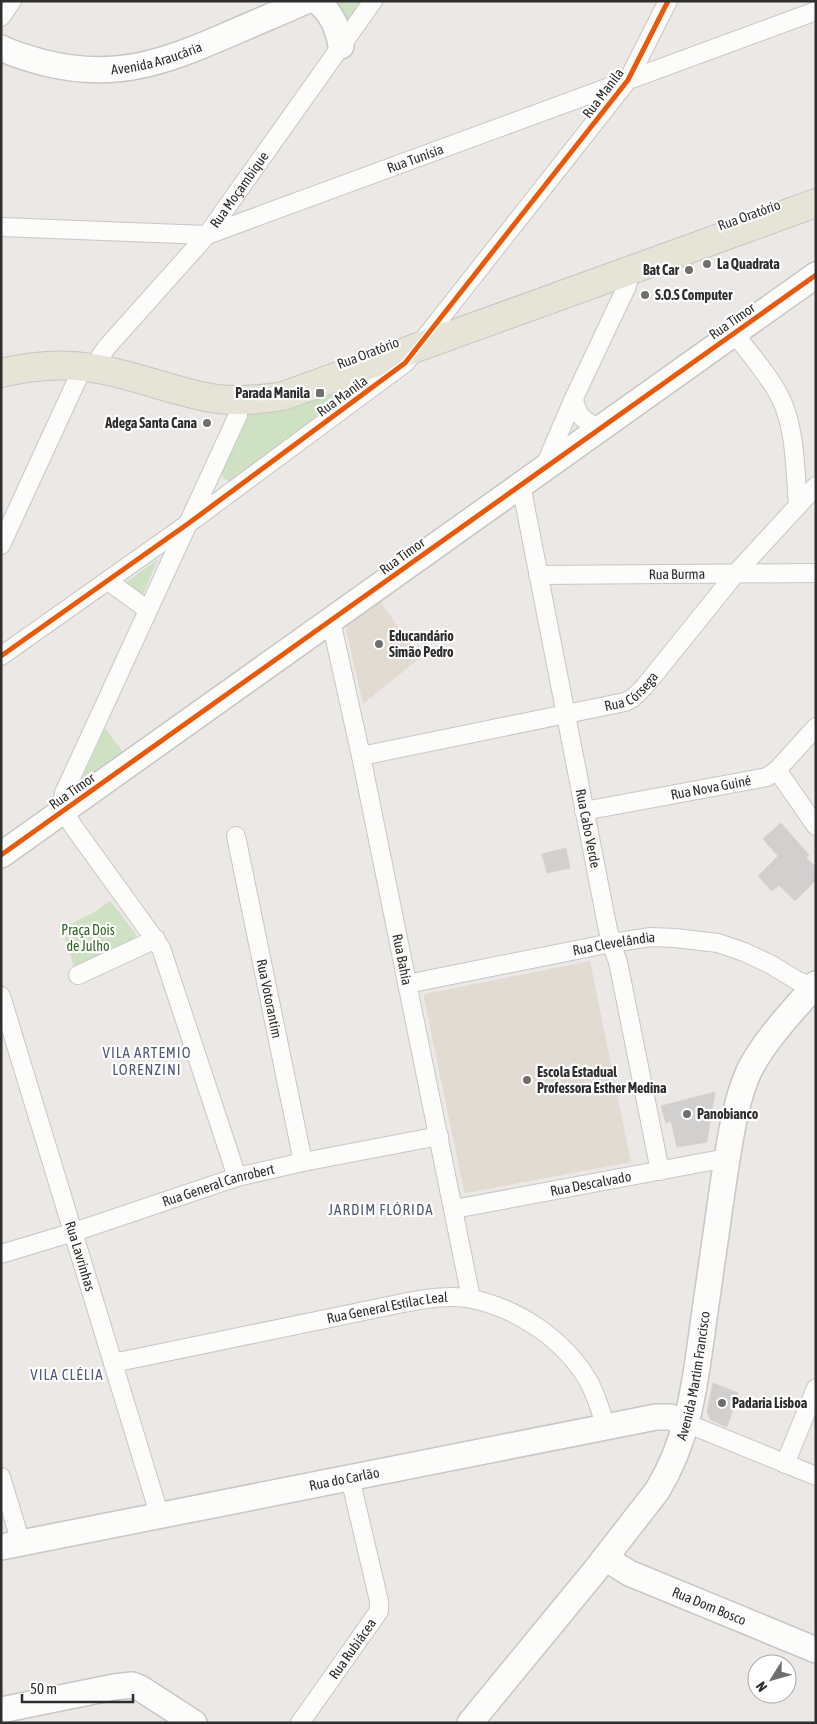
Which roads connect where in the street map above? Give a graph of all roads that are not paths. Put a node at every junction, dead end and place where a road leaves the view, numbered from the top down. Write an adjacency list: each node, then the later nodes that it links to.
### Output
1 (12, 1): 7 (street)
2 (306, 1): 9 (street, Avenida Araucária)
3 (317, 1): 8 (street)
4 (373, 1): 8 (street, Rua Moçambique)
5 (668, 1): 10 (street, Rua Manila)
6 (816, 11): 10 (street, Rua Tunísia)
7 (1, 17)
8 (341, 46): 13 (street, Rua Moçambique)
9 (1, 48)
10 (628, 80): 13 (street, Rua Tunísia); 17 (street, Rua Manila)
11 (816, 202): 14 (main road, Rua Oratório)
12 (1, 227): 13 (street, Rua Tunísia)
13 (207, 235): 18 (street, Rua Moçambique)
14 (632, 269): 17 (main road, Rua Oratório); 20 (street)
15 (816, 275): 16 (street, Rua Timor)
16 (734, 333): 22 (street, Rua Timor); 26 (street)
17 (418, 347): 18 (main road, Rua Oratório); 27 (street, Rua Manila)
18 (88, 368): 19 (main road, Rua Oratório); 28 (street, Rua Moçambique)
19 (1, 373)
20 (574, 398): 22 (street); 23 (street)
21 (238, 416): 27 (street)
22 (601, 428): 23 (street, Rua Timor)
23 (544, 468): 24 (street, Rua Timor)
24 (521, 485): 31 (street, Rua Cabo Verde); 34 (street, Rua Timor)
25 (816, 486): 26 (street, Rua Córsega)
26 (798, 505): 29 (street, Rua Córsega)
27 (188, 523): 32 (street, Rua Manila); 33 (street)
28 (1, 545)
29 (736, 573): 30 (street, Rua Burma); 31 (street, Rua Burma); 36 (street, Rua Córsega)
30 (816, 574)
31 (538, 575): 36 (street, Rua Cabo Verde)
32 (108, 581): 33 (street); 35 (street, Rua Manila)
33 (148, 610): 41 (street)
34 (331, 621): 38 (street, Rua Bahia); 41 (street, Rua Timor)
35 (1, 656)
36 (565, 714): 38 (street, Rua Córsega); 40 (street, Rua Cabo Verde)
37 (816, 727): 39 (street, Rua Nova Guiné)
38 (361, 756): 48 (street, Rua Bahia)
39 (777, 770): 40 (street, Rua Nova Guiné); 42 (street)
40 (584, 810): 46 (street, Rua Cabo Verde)
41 (64, 811): 44 (street, Rua Timor); 45 (street)
42 (816, 826)
43 (236, 836): 53 (street, Rua Votorantim)
44 (1, 855)
45 (156, 939): 47 (street); 55 (street)
46 (610, 943): 48 (street, Rua Clevelândia); 49 (street, Rua Clevelândia); 54 (street, Rua Cabo Verde)
47 (78, 975)
48 (407, 984): 51 (street, Rua Bahia)
49 (815, 986): 52 (street, Avenida Martim Francisco)
50 (1, 996): 57 (street, Rua Lavrinhas)
51 (439, 1136): 53 (street, Rua General Canrobert); 56 (street, Rua Bahia)
52 (727, 1158): 54 (street, Rua Descalvado); 62 (street, Avenida Martim Francisco)
53 (304, 1162): 55 (street, Rua General Canrobert)
54 (660, 1171): 56 (street, Rua Descalvado)
55 (237, 1177): 57 (street, Rua General Canrobert)
56 (454, 1209): 59 (street, Rua Bahia)
57 (74, 1232): 58 (street, Rua General Canrobert); 60 (street, Rua Lavrinhas)
58 (1, 1254)
59 (471, 1298): 60 (street, Rua General Estilac Leal); 63 (street, Rua General Estilac Leal)
60 (113, 1363): 68 (street, Rua Lavrinhas)
61 (816, 1388): 64 (street)
62 (686, 1423): 63 (street, Rua do Carlão); 64 (street); 70 (street, Avenida Martim Francisco)
63 (606, 1427): 67 (street, Rua do Carlão)
64 (784, 1464): 66 (street)
65 (1, 1476): 69 (street)
66 (816, 1476)
67 (350, 1478): 68 (street, Rua do Carlão); 74 (street, Rua Rubiácea)
68 (160, 1517): 69 (street, Rua do Carlão)
69 (11, 1545)
70 (605, 1558): 71 (street, Rua Dom Bosco); 75 (street, Avenida Martim Francisco)
71 (816, 1650)
72 (1, 1710): 73 (street)
73 (194, 1723)
74 (300, 1723)
75 (470, 1723)

